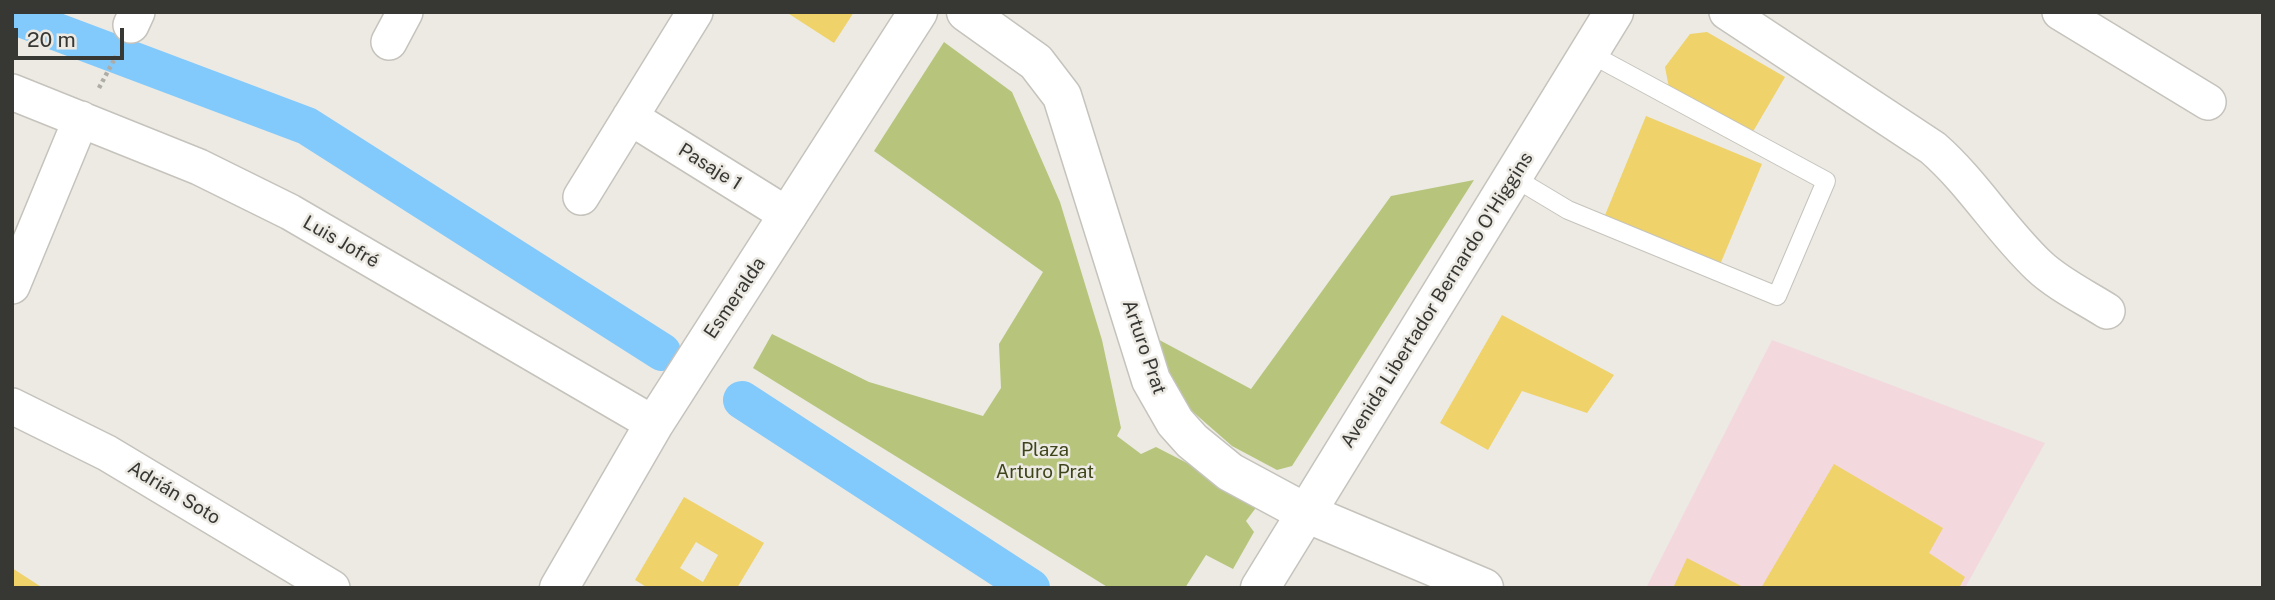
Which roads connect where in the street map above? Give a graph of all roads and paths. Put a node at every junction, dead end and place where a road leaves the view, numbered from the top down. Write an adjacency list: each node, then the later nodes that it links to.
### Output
1 (695, 12): 12 (street)
2 (918, 12): 16 (main road, Esmeralda)
3 (966, 12): 21 (main road, Arturo Prat)
4 (1614, 12): 8 (main road, Avenida Libertador Bernardo O'Higgins)
5 (1727, 12): 18 (street)
6 (2060, 12): 11 (street)
7 (130, 27): 9 (path)
8 (1589, 53): 14 (main road, Avenida Libertador Bernardo O'Higgins); 14 (lane)
9 (106, 77)
10 (12, 92): 13 (street, Luis Jofré)
11 (2208, 102)
12 (631, 117): 15 (street); 16 (street, Pasaje 1)
13 (81, 119): 17 (street); 20 (street, Luis Jofré)
14 (1513, 177): 21 (main road, Avenida Libertador Bernardo O'Higgins)
15 (582, 197)
16 (789, 216): 20 (main road, Esmeralda)
17 (12, 286)
18 (2107, 312)
19 (12, 406): 22 (street, Adrián Soto)
20 (654, 424): 23 (main road, Esmeralda)
21 (1306, 513): 24 (main road, Avenida Libertador Bernardo O'Higgins); 25 (main road, Arturo Prat)
22 (331, 588)
23 (559, 588)
24 (1260, 588)
25 (1484, 588)

